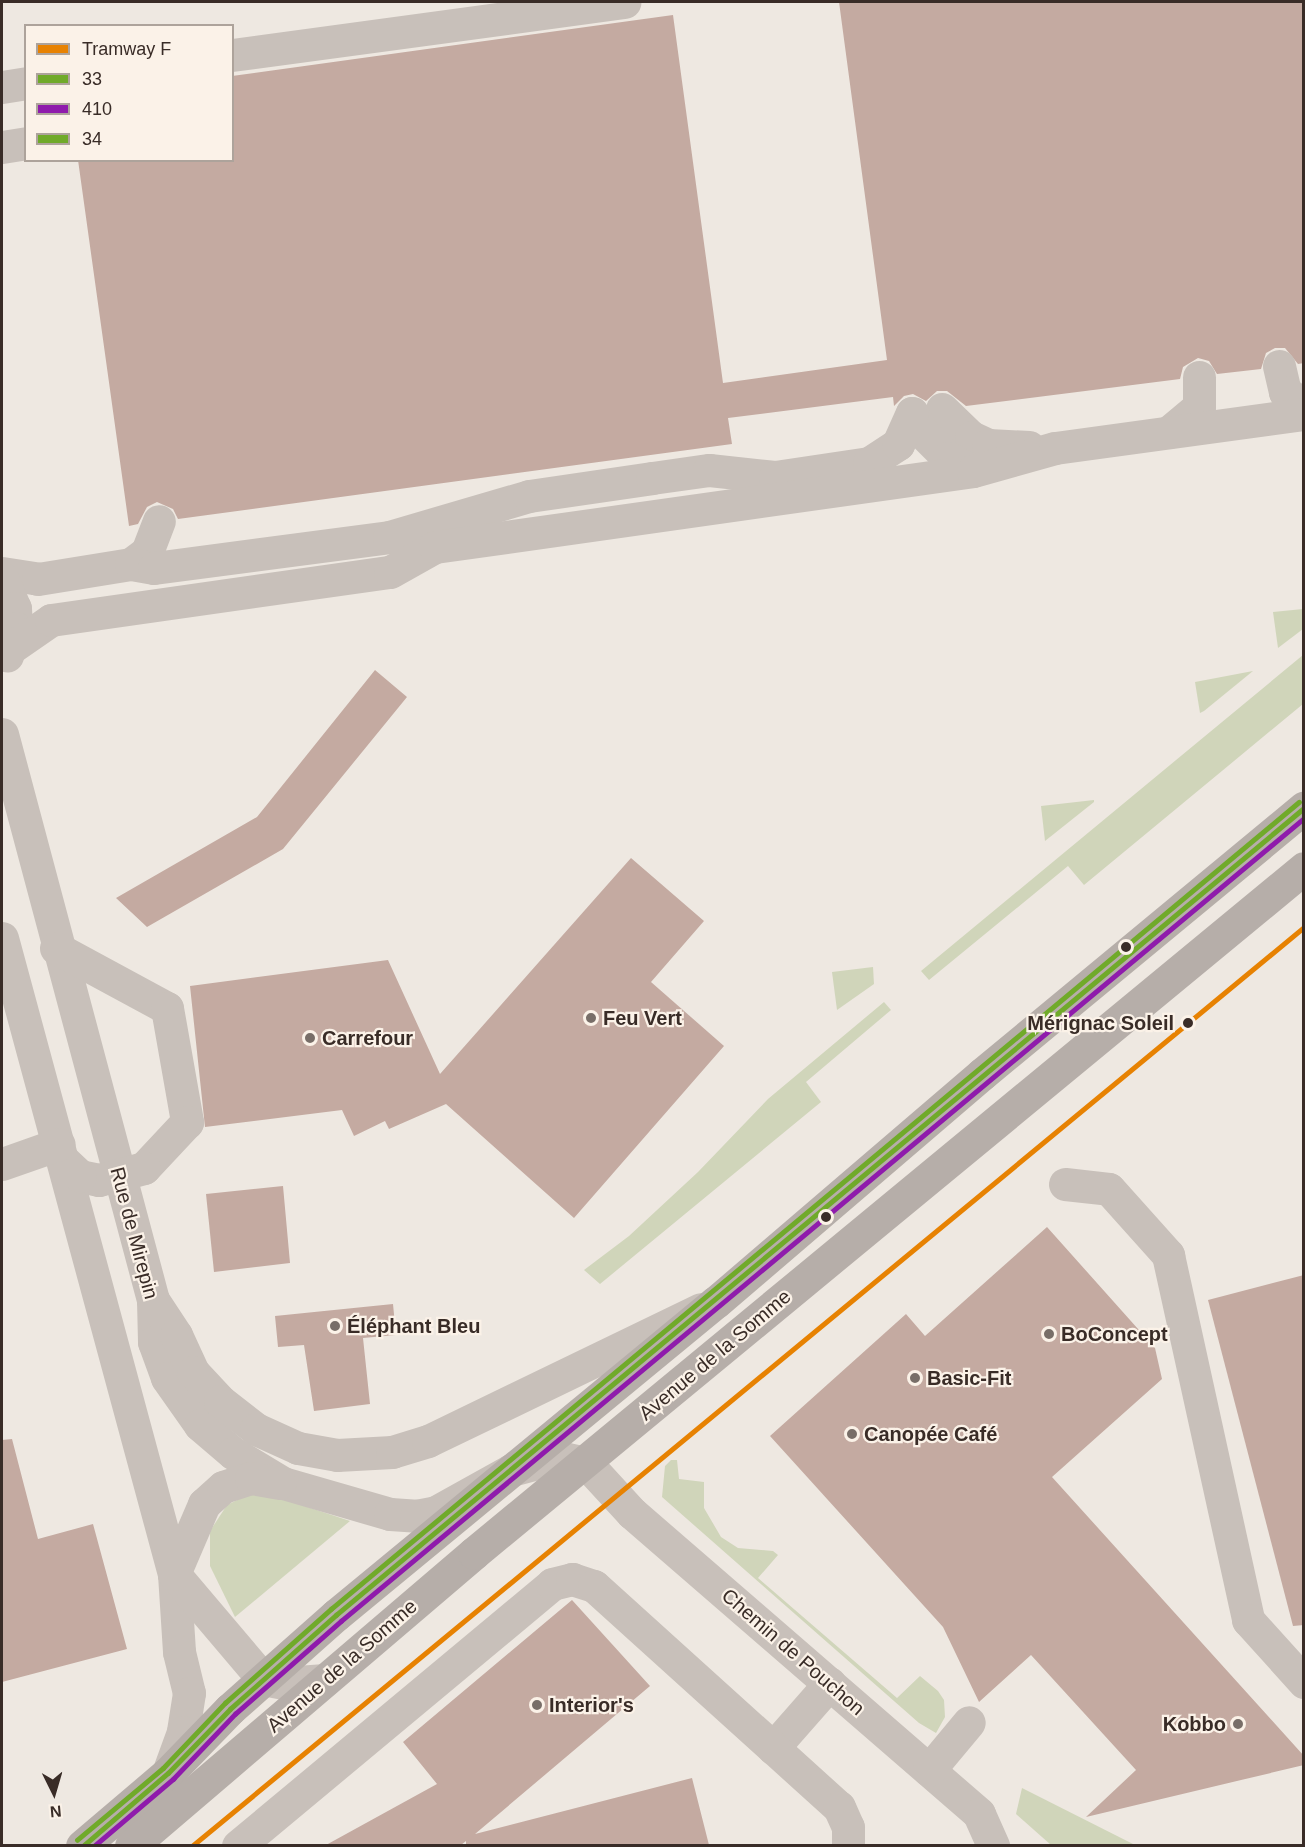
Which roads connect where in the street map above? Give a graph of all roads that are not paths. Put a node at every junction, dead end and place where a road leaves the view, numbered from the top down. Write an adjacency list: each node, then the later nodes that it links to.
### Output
1 (624, 2): 2 (street)
2 (234, 55)
3 (24, 83): 4 (street)
4 (2, 87)
5 (24, 143): 6 (street)
6 (2, 147)
7 (1279, 366): 9 (street)
8 (1199, 377): 12 (street)
9 (1304, 405)
10 (927, 411): 13 (street); 14 (street); 15 (street)
11 (1304, 414): 12 (street)
12 (1169, 432): 13 (street)
13 (1055, 448): 15 (street)
14 (684, 462): 17 (street); 18 (street)
15 (973, 471): 17 (street)
16 (159, 521): 18 (street)
17 (497, 539): 21 (street)
18 (131, 564): 19 (street)
19 (2, 573)
20 (2, 578): 21 (street)
21 (4, 661)
22 (2, 734): 26 (street, Rue de Mirepin)
23 (1304, 808): 32 (main road, Avenue de la Somme)
24 (1304, 868): 33 (main road, Avenue de la Somme)
25 (2, 938): 27 (street)
26 (56, 948): 29 (street, Rue de Mirepin); 29 (street)
27 (61, 1152): 28 (street); 29 (street); 36 (street)
28 (2, 1164)
29 (119, 1175): 31 (street, Rue de Mirepin)
30 (1065, 1184): 39 (street)
31 (153, 1300): 32 (street); 35 (street, Rue de Mirepin)
32 (716, 1302): 34 (main road, Avenue de la Somme)
33 (586, 1463): 34 (street, Rue de Mirepin); 38 (main road, Avenue de la Somme); 40 (street, Chemin de Pouchon)
34 (511, 1470): 35 (street, Rue de Mirepin); 37 (main road, Avenue de la Somme)
35 (283, 1483): 36 (street)
36 (174, 1574): 37 (street); 44 (street)
37 (263, 1679): 38 (street); 44 (main road, Avenue de la Somme)
38 (325, 1680): 46 (main road, Avenue de la Somme)
39 (1304, 1682)
40 (830, 1683): 42 (street); 43 (street, Chemin de Pouchon)
41 (969, 1722): 43 (street)
42 (773, 1748): 47 (street); 48 (street)
43 (929, 1770): 49 (street, Chemin de Pouchon)
44 (168, 1773): 45 (main road, Avenue de la Somme)
45 (82, 1845)
46 (131, 1845)
47 (238, 1845)
48 (848, 1845)
49 (993, 1845)

